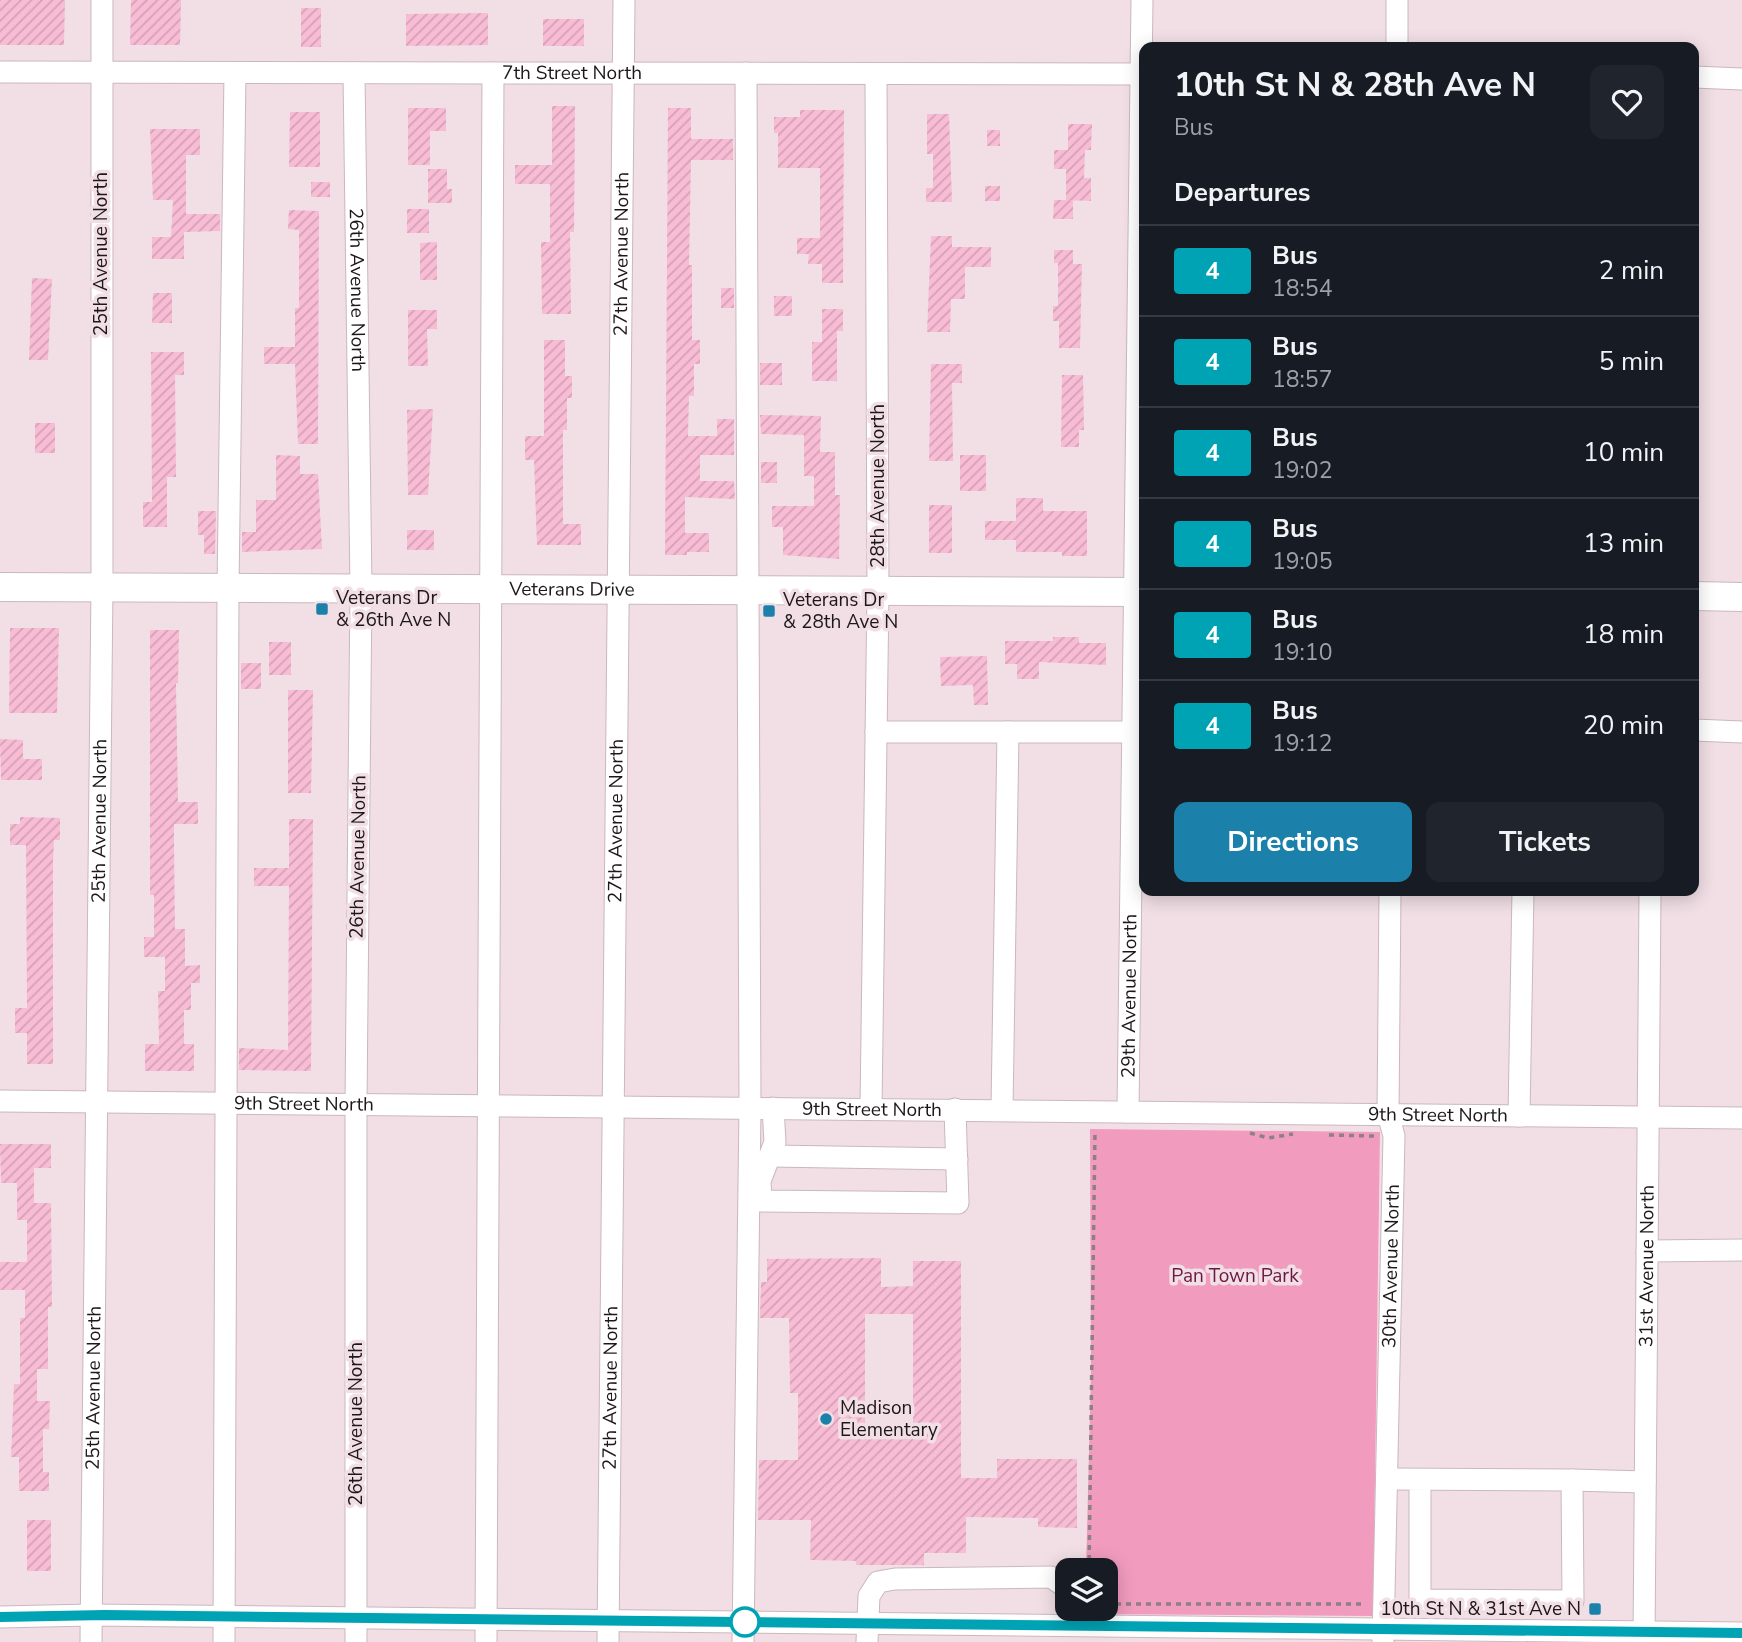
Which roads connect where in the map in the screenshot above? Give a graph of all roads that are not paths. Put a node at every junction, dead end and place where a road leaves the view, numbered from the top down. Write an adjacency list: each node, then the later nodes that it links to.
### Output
1 (102, 0): 8 (street, 25th Avenue North)
2 (624, 0): 12 (street, 27th Avenue North)
3 (1142, 0): 5 (street, 29th Avenue North)
4 (1397, 0): 6 (street)
5 (1143, 42)
6 (1397, 42)
7 (0, 72): 8 (street, 7th Street North)
8 (101, 72): 9 (street, 7th Street North); 18 (street, 25th Avenue North)
9 (235, 72): 10 (street, 7th Street North); 20 (street)
10 (354, 73): 11 (street, 7th Street North); 21 (street, 26th Avenue North)
11 (493, 73): 12 (street, 7th Street North); 22 (street)
12 (623, 73): 13 (street, 7th Street North); 23 (street, 27th Avenue North)
13 (746, 73): 14 (street, 7th Street North); 24 (street)
14 (876, 74): 15 (street, 7th Street North); 25 (street, 28th Avenue North)
15 (1139, 74)
16 (1699, 77): 17 (street)
17 (1742, 79)
18 (102, 586): 19 (main road, Veterans Drive); 20 (main road, Veterans Drive); 39 (street, 25th Avenue North)
19 (0, 587)
20 (228, 588): 21 (main road, Veterans Drive); 40 (street)
21 (361, 589): 22 (main road, Veterans Drive); 41 (street, 26th Avenue North)
22 (489, 590): 23 (main road, Veterans Drive); 42 (street)
23 (619, 591): 24 (main road, Veterans Drive); 43 (street, 27th Avenue North)
24 (746, 591): 25 (main road, Veterans Drive); 44 (street)
25 (878, 591): 26 (main road, Veterans Drive); 31 (street, 28th Avenue North)
26 (1139, 592)
27 (1699, 596): 28 (main road)
28 (1742, 597)
29 (1139, 615): 33 (street, 29th Avenue North)
30 (1699, 730): 34 (street)
31 (876, 732): 32 (street); 46 (street, 28th Avenue North)
32 (1008, 732): 33 (street); 48 (street)
33 (1134, 732): 49 (street, 29th Avenue North)
34 (1742, 732)
35 (1390, 896): 50 (street, 30th Avenue North)
36 (1523, 896): 51 (street)
37 (1650, 896): 52 (street, 31st Avenue North)
38 (0, 1101): 39 (street, 9th Street North)
39 (94, 1101): 40 (street, 9th Street North); 64 (street, 25th Avenue North)
40 (226, 1103): 41 (street, 9th Street North); 65 (street)
41 (356, 1104): 42 (street, 9th Street North); 67 (street, 26th Avenue North)
42 (488, 1105): 43 (street, 9th Street North); 68 (street)
43 (613, 1107): 44 (street, 9th Street North); 69 (street, 27th Avenue North)
44 (750, 1108): 45 (street, 9th Street North); 72 (street)
45 (773, 1108): 46 (street, 9th Street North); 54 (street)
46 (871, 1108): 47 (street, 9th Street North)
47 (956, 1109): 48 (street, 9th Street North); 55 (street)
48 (1002, 1110): 49 (street, 9th Street North)
49 (1128, 1112): 50 (street, 9th Street North)
50 (1388, 1114): 51 (street, 9th Street North); 58 (street, 30th Avenue North)
51 (1520, 1116): 52 (street, 9th Street North)
52 (1648, 1117): 53 (street, 9th Street North); 57 (street, 31st Avenue North)
53 (1742, 1118)
54 (771, 1156): 55 (street); 55 (street)
55 (957, 1159)
56 (1742, 1250): 57 (street)
57 (1647, 1251): 61 (street, 31st Avenue North)
58 (1389, 1479): 59 (street); 78 (street, 30th Avenue North)
59 (1420, 1480): 60 (street); 63 (street)
60 (1572, 1480): 61 (street); 63 (street)
61 (1645, 1482): 80 (street, 31st Avenue North)
62 (1055, 1580): 73 (street)
63 (1520, 1600): 79 (street)
64 (91, 1615): 65 (street); 66 (street); 81 (street, 25th Avenue North)
65 (224, 1616): 67 (street); 82 (street)
66 (0, 1617)
67 (356, 1618): 68 (street); 83 (street, 26th Avenue North)
68 (487, 1619): 69 (street); 84 (street)
69 (608, 1620): 72 (street); 85 (street, 27th Avenue North)
70 (1059, 1621): 74 (street)
71 (1090, 1621): 76 (street)
72 (743, 1632): 73 (street)
73 (867, 1633): 74 (street)
74 (999, 1633)
75 (1742, 1633): 80 (street)
76 (1124, 1634): 77 (street)
77 (1257, 1635): 78 (street)
78 (1383, 1635): 79 (street)
79 (1519, 1636): 80 (street)
80 (1644, 1637)
81 (91, 1642)
82 (224, 1642)
83 (356, 1642)
84 (486, 1642)
85 (608, 1642)

